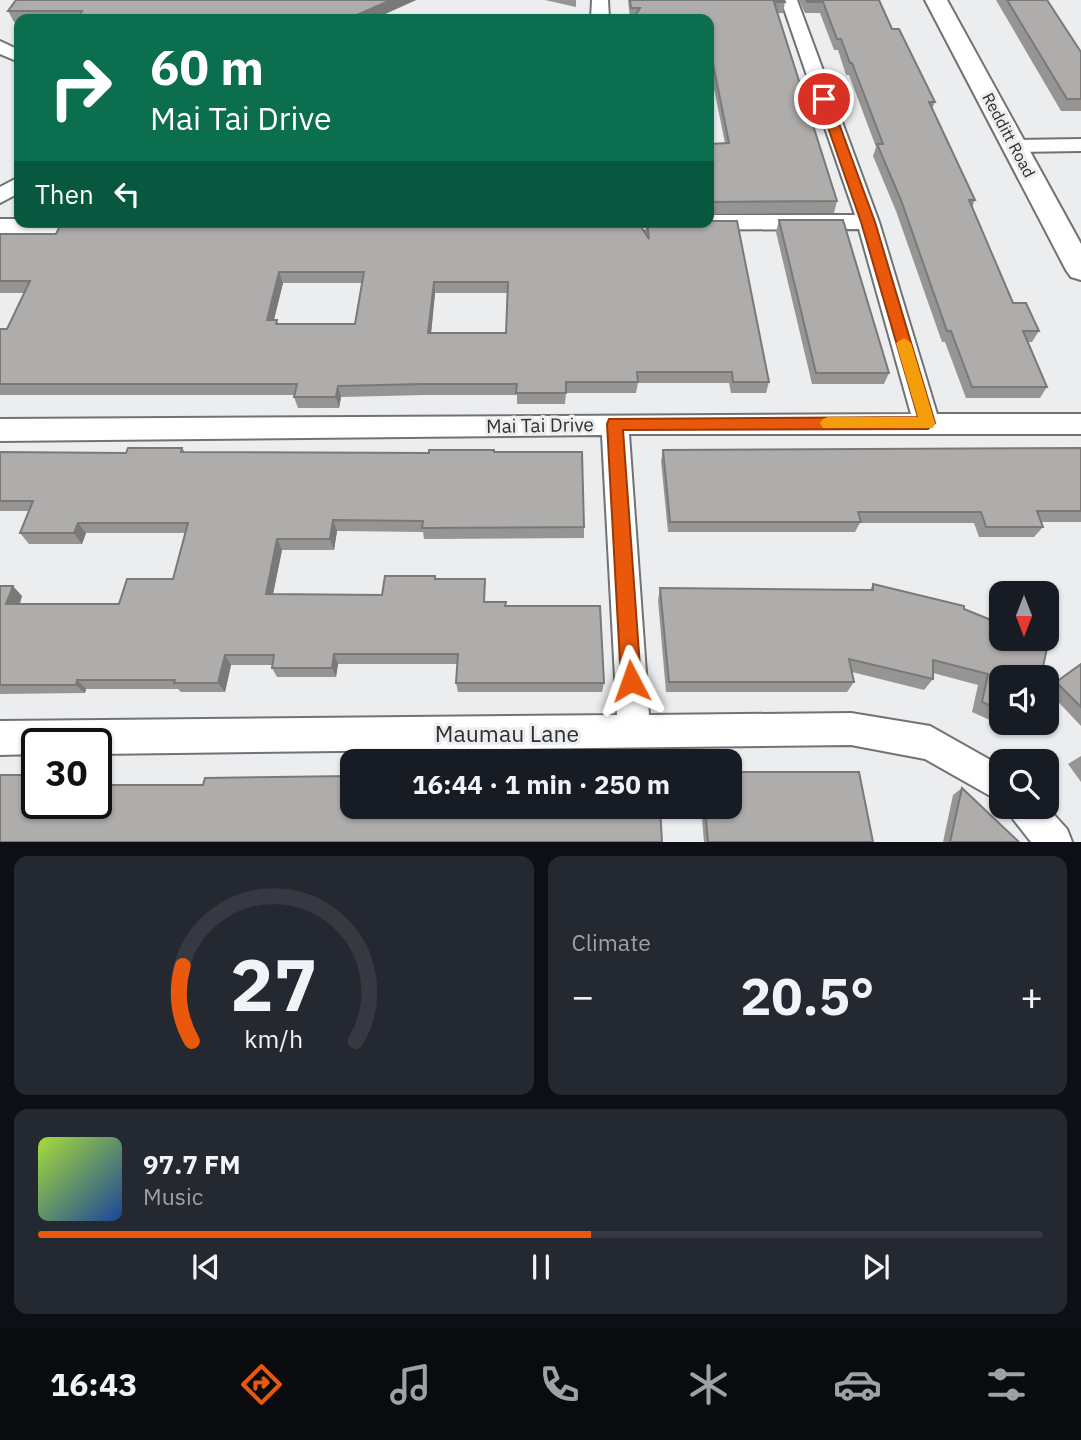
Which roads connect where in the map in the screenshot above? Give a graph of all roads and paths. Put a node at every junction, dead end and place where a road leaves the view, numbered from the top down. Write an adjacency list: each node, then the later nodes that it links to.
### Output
1 (789, 0): 5 (street)
2 (936, 0): 4 (street, Redditt Road)
3 (1081, 145): 4 (street)
4 (1014, 146): 7 (street, Redditt Road)
5 (868, 222): 6 (street); 8 (street)
6 (714, 223)
7 (1081, 270)
8 (928, 423): 9 (street, Mai Tai Drive); 10 (street, Mai Tai Drive)
9 (615, 424): 11 (street, Mai Tai Drive); 12 (street)
10 (1081, 424)
11 (0, 430)
12 (634, 733): 13 (street, Maumau Lane); 14 (street, Maumau Lane)
13 (0, 738)
14 (989, 778)
15 (1035, 819): 16 (street)
16 (1054, 842)

